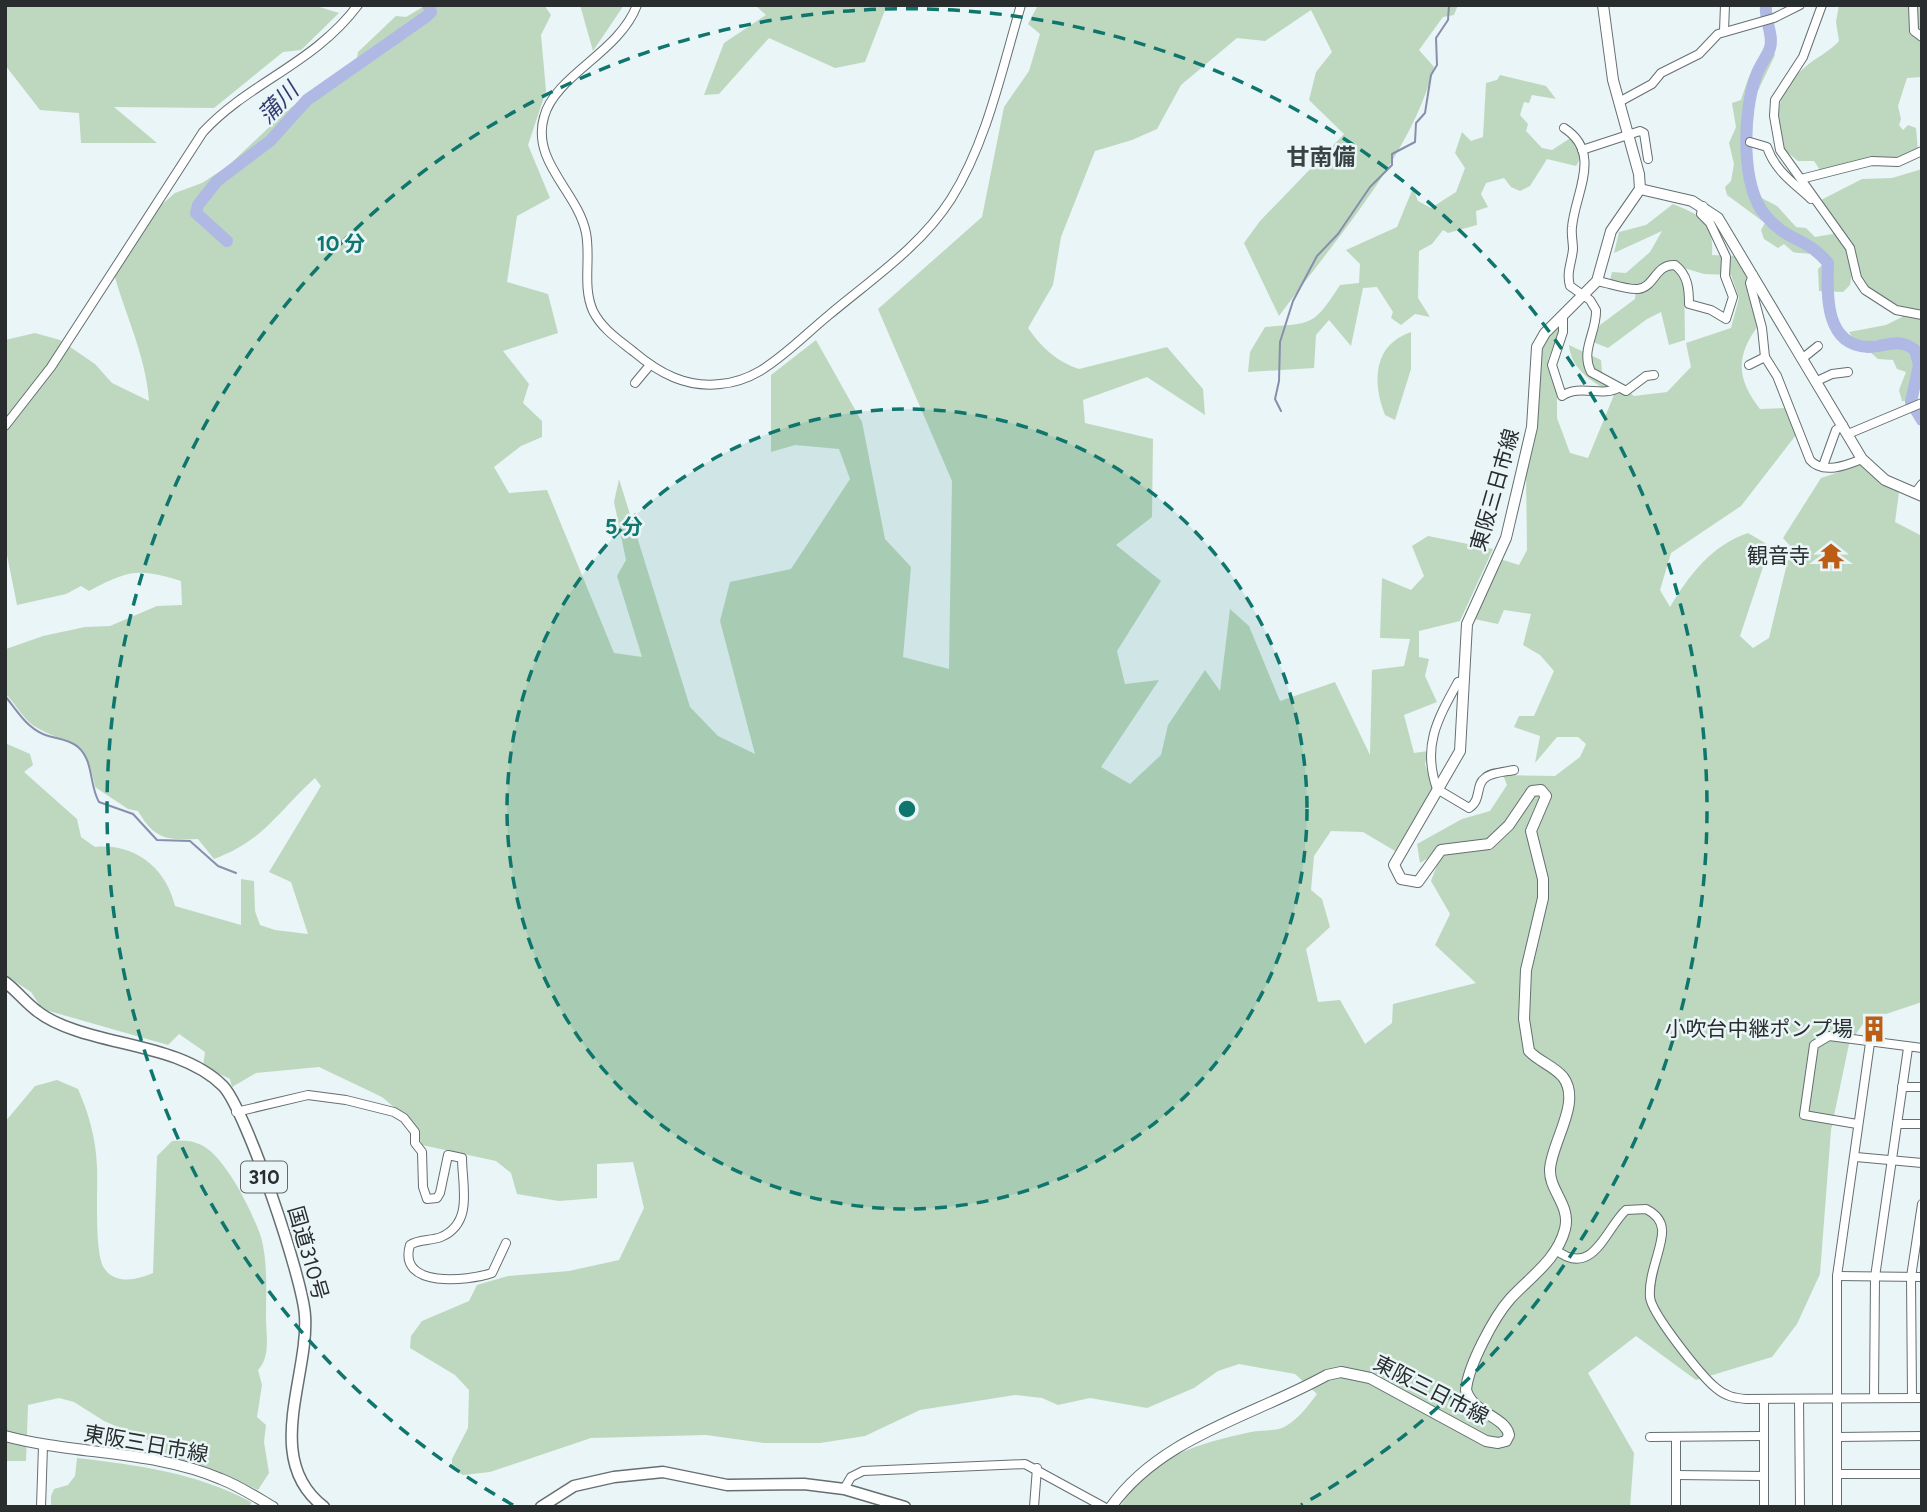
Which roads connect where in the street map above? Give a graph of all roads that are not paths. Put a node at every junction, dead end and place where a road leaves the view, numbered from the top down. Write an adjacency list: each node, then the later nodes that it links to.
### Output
1 (358, 5): 38 (street)
2 (637, 5): 30 (street)
3 (1021, 5): 30 (street)
4 (1603, 5): 11 (main road)
5 (1724, 5): 9 (street)
6 (1800, 5): 9 (street)
7 (1822, 5): 18 (street)
8 (1913, 5): 10 (street)
9 (1724, 31): 11 (street)
10 (1922, 37)
11 (1619, 102): 13 (main road)
12 (1564, 128): 15 (street)
13 (1628, 134): 15 (street); 17 (street); 19 (main road)
14 (1750, 142): 20 (street)
15 (1582, 150): 24 (street)
16 (1922, 152): 18 (street)
17 (1648, 159)
18 (1801, 179): 20 (street)
19 (1640, 189): 21 (main road); 23 (main road, 東阪三日市線)
20 (1815, 198): 25 (street)
21 (1703, 206): 22 (main road); 23 (street)
22 (1754, 275): 28 (street); 29 (main road)
23 (1597, 281): 24 (main road, 東阪三日市線)
24 (1585, 296): 26 (main road, 東阪三日市線); 36 (street)
25 (1922, 315)
26 (1563, 316): 36 (street); 44 (main road, 東阪三日市線)
27 (1818, 346): 29 (street)
28 (1765, 356): 31 (street); 41 (street)
29 (1803, 358): 34 (main road)
30 (650, 365): 35 (street)
31 (1749, 365)
32 (1847, 372): 34 (street)
33 (1654, 375): 36 (street)
34 (1817, 381): 39 (main road)
35 (635, 383)
36 (1618, 388)
37 (1922, 403): 39 (street)
38 (5, 426)
39 (1845, 430): 40 (main road); 41 (street)
40 (1863, 459): 41 (street); 43 (main road)
41 (1823, 467)
42 (1922, 484): 43 (street)
43 (1918, 495)
44 (1464, 681): 46 (main road, 東阪三日市線); 46 (street)
45 (1514, 770): 46 (street)
46 (1437, 789): 63 (main road, 東阪三日市線)
47 (5, 982): 53 (highway, 国道310号 / 310)
48 (1870, 1042): 49 (street); 54 (street); 54 (street)
49 (1908, 1048): 50 (street); 51 (street)
50 (1922, 1048)
51 (1902, 1087): 52 (street); 55 (street)
52 (1922, 1087)
53 (236, 1112): 62 (street); 91 (highway, 国道310号 / 310)
54 (1857, 1124): 57 (street)
55 (1897, 1124): 56 (street); 58 (street)
56 (1922, 1124)
57 (1856, 1157): 58 (street); 64 (street)
58 (1891, 1161): 59 (street); 65 (street)
59 (1922, 1163)
60 (1922, 1204): 61 (street)
61 (1919, 1241): 66 (street)
62 (506, 1242)
63 (1556, 1250): 75 (street); 98 (main road, 東阪三日市線)
64 (1837, 1276): 65 (street); 77 (street)
65 (1875, 1277): 66 (street); 72 (street)
66 (1911, 1277): 67 (street); 68 (street)
67 (1922, 1277)
68 (1911, 1316): 69 (street); 70 (street)
69 (1922, 1316)
70 (1910, 1353): 71 (street); 73 (street)
71 (1922, 1353)
72 (1874, 1398): 73 (street); 77 (street)
73 (1912, 1398): 74 (street)
74 (1922, 1398)
75 (1764, 1399): 76 (street); 79 (street)
76 (1799, 1399): 77 (street); 101 (street)
77 (1837, 1399): 83 (street)
78 (5, 1436): 84 (main road, 東阪三日市線)
79 (1762, 1436): 82 (street); 89 (street)
80 (1922, 1436): 83 (street)
81 (1650, 1437): 82 (street)
82 (1676, 1437): 88 (street)
83 (1837, 1437): 86 (street)
84 (43, 1446): 92 (street); 93 (main road, 東阪三日市線)
85 (1037, 1468): 90 (street); 96 (street); 97 (street)
86 (1837, 1474): 87 (street); 102 (street)
87 (1922, 1474)
88 (1676, 1475): 89 (street); 99 (street)
89 (1763, 1476): 100 (street)
90 (845, 1489): 94 (highway); 95 (highway)
91 (322, 1506)
92 (41, 1507)
93 (273, 1507)
94 (541, 1507)
95 (905, 1507)
96 (1034, 1507)
97 (1104, 1507)
98 (1111, 1507)
99 (1676, 1507)
100 (1764, 1507)
101 (1800, 1507)
102 (1837, 1507)

